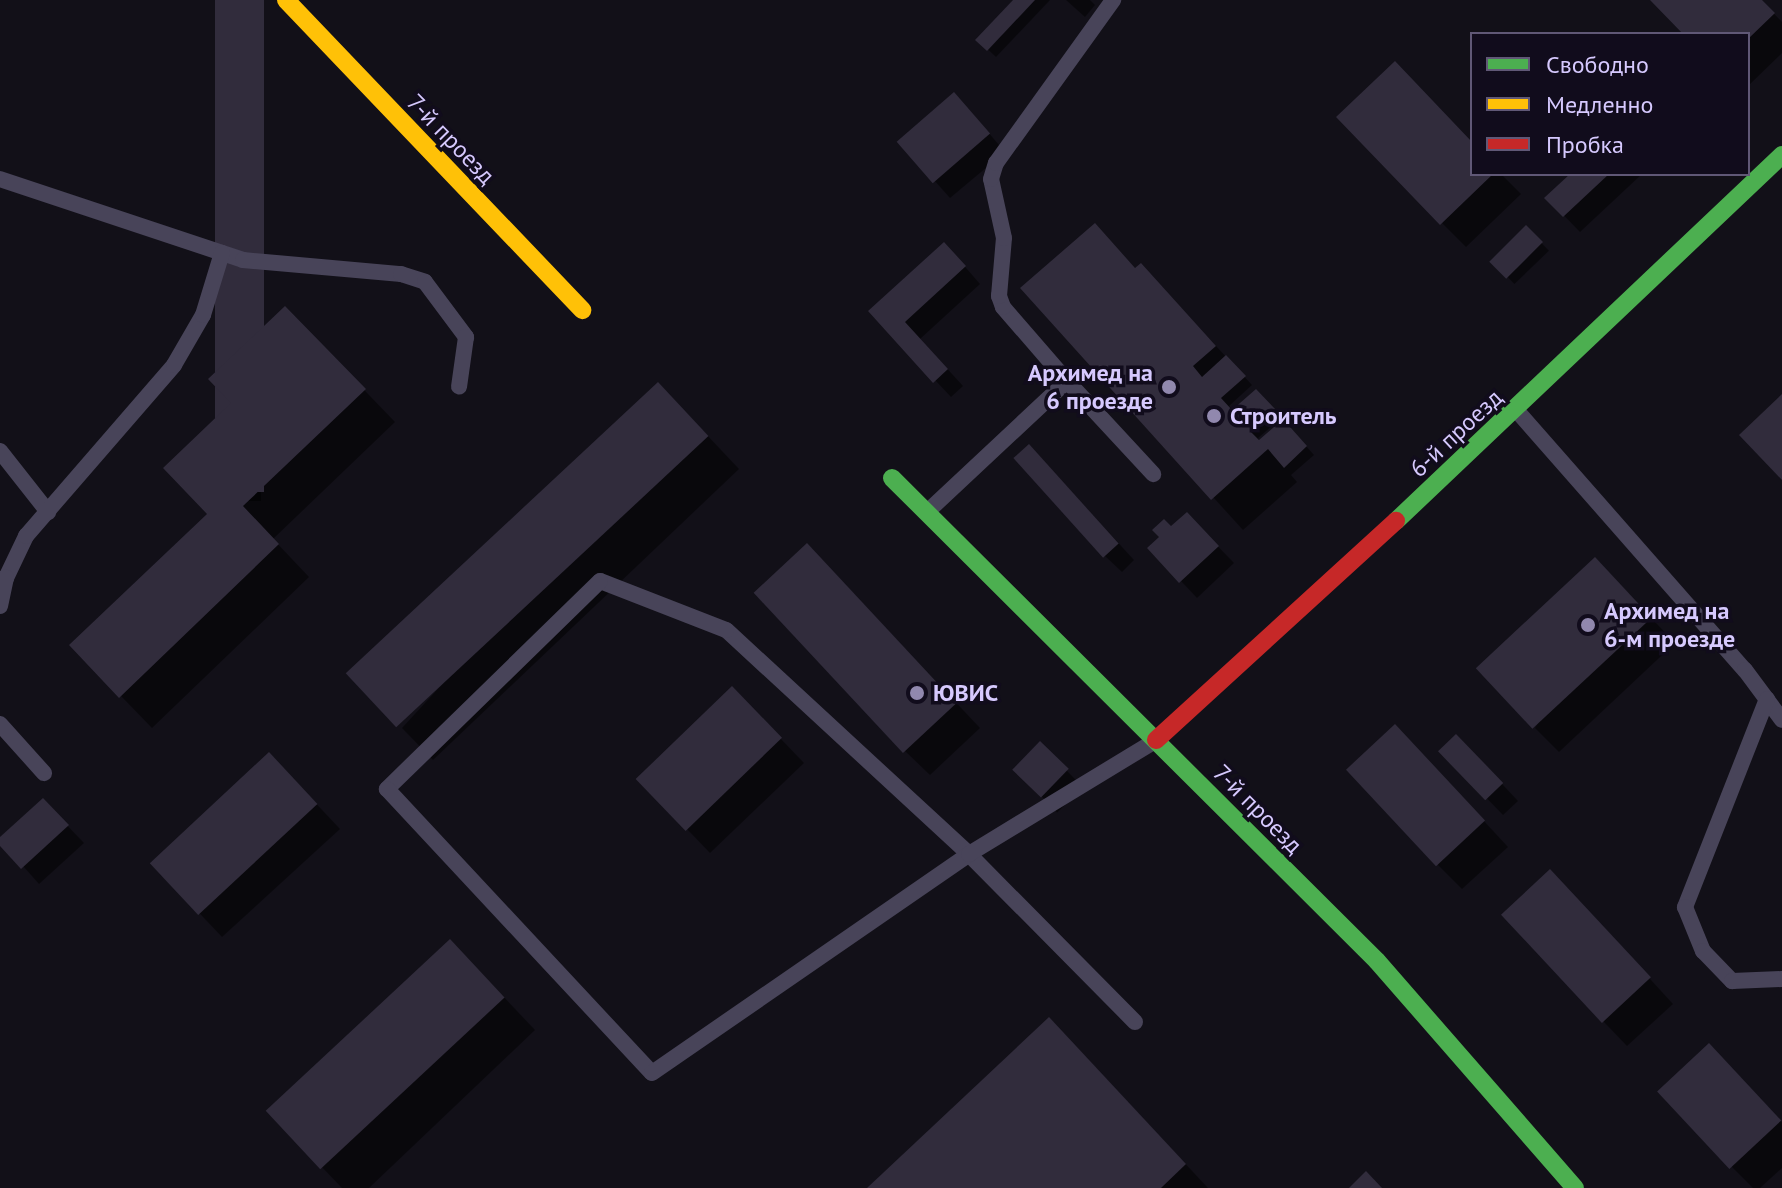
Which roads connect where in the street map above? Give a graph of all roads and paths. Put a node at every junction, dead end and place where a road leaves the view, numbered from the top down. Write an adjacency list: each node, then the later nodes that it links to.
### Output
1 (286, 0): 6 (street, 7-й проезд)
2 (1113, 0): 7 (lane)
3 (1782, 155): 9 (street, 6-й проезд)
4 (0, 179): 5 (lane)
5 (222, 253): 8 (lane); 13 (lane)
6 (582, 310)
7 (1067, 381): 11 (lane); 14 (lane)
8 (459, 387)
9 (1517, 411): 17 (lane); 20 (street, 6-й проезд)
10 (0, 451): 13 (lane)
11 (1153, 474)
12 (892, 478): 14 (street, 7-й проезд)
13 (48, 512): 15 (lane)
14 (926, 514): 20 (street, 7-й проезд)
15 (3, 578): 16 (lane)
16 (0, 606)
17 (1767, 699): 18 (lane); 23 (lane)
18 (1782, 720)
19 (0, 724): 21 (lane)
20 (1156, 740): 22 (lane); 25 (street, 7-й проезд)
21 (44, 773)
22 (969, 854): 22 (lane); 24 (lane)
23 (1782, 979)
24 (1135, 1022)
25 (1575, 1188)

